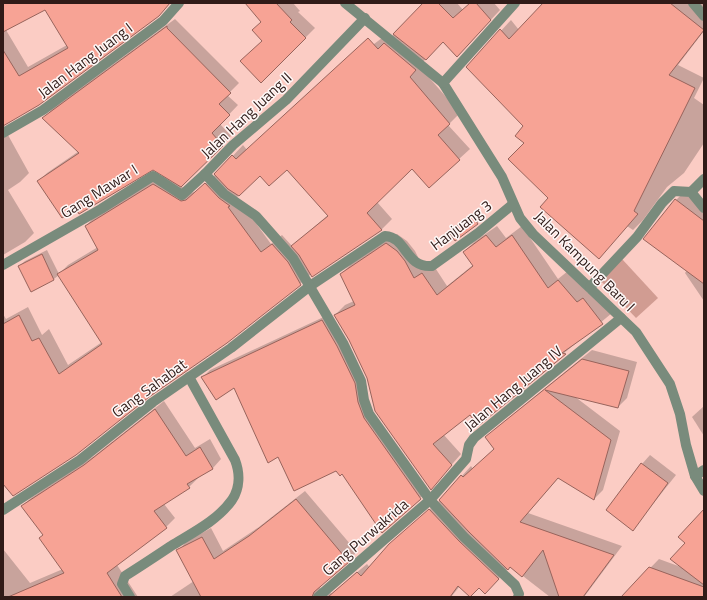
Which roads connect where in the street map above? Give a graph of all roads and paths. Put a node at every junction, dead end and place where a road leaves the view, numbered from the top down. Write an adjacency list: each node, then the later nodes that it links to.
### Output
1 (179, 3): 8 (street, Jalan Hang Juang I)
2 (345, 3): 6 (street, Jalan Kampung Baru I)
3 (515, 3): 7 (street)
4 (693, 3): 5 (street)
5 (704, 16)
6 (364, 18): 7 (street, Jalan Kampung Baru I); 9 (street, Jalan Hang Juang II)
7 (443, 83): 12 (street, Jalan Kampung Baru I)
8 (3, 133)
9 (205, 174): 14 (street, Gang Mawar I); 15 (street, Jalan Hang Juang II)
10 (704, 179): 11 (street)
11 (691, 192): 13 (street); 16 (street)
12 (513, 204): 15 (street, Hanjuang 3); 16 (street, Jalan Kampung Baru I)
13 (704, 208)
14 (3, 265)
15 (310, 286): 18 (street, Gang Sahabat); 22 (street, Jalan Hang Juang II)
16 (590, 287): 17 (street, Jalan Kampung Baru I)
17 (621, 318): 20 (street, Jalan Kampung Baru I); 22 (street, Jalan Hang Juang IV)
18 (189, 377): 23 (street, Gang Sahabat); 24 (street)
19 (704, 470): 20 (street)
20 (695, 476): 21 (street, Jalan Kampung Baru I)
21 (704, 491)
22 (430, 500): 25 (street, Gang Purwakrida); 26 (street)
23 (3, 510)
24 (130, 597)
25 (318, 597)
26 (518, 597)

